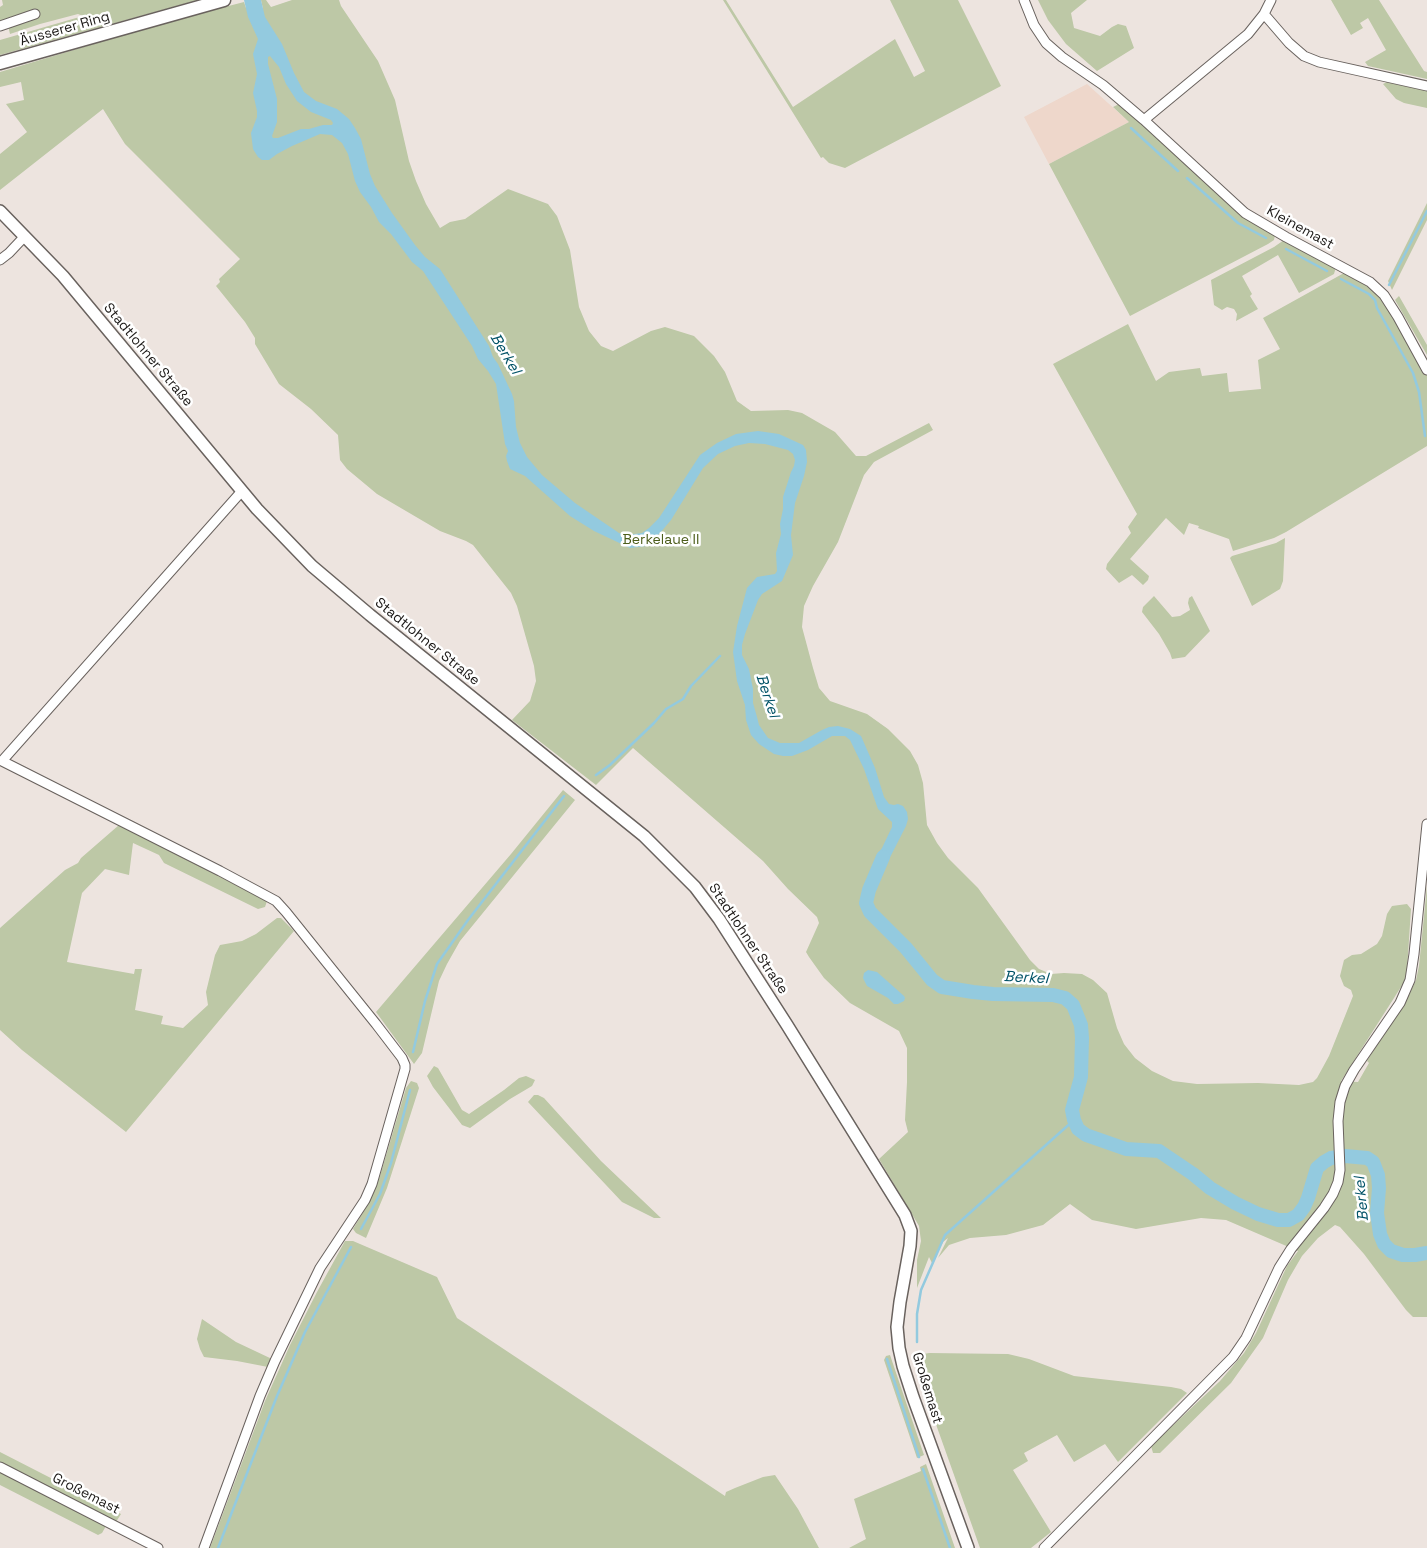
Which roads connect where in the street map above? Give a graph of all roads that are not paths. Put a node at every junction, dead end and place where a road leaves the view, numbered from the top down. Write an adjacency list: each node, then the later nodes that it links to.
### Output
1 (223, 0): 7 (main road, Äusserer Ring)
2 (1024, 0): 9 (street, Kleinemast)
3 (1271, 0): 5 (street)
4 (35, 14): 6 (street)
5 (1264, 14): 8 (street); 9 (street)
6 (0, 26)
7 (0, 63)
8 (1427, 86)
9 (1144, 120): 13 (street, Kleinemast)
10 (0, 211): 11 (street, Stadtlohner Straße)
11 (25, 236): 12 (street); 14 (street, Stadtlohner Straße)
12 (0, 260)
13 (1427, 370)
14 (242, 491): 15 (street); 17 (street, Stadtlohner Straße)
15 (1, 760): 20 (street)
16 (1427, 824): 22 (street)
17 (911, 1231): 21 (street, Großemast)
18 (0, 1467): 19 (street, Großemast)
19 (158, 1548)
20 (204, 1548)
21 (968, 1548)
22 (1044, 1548)

